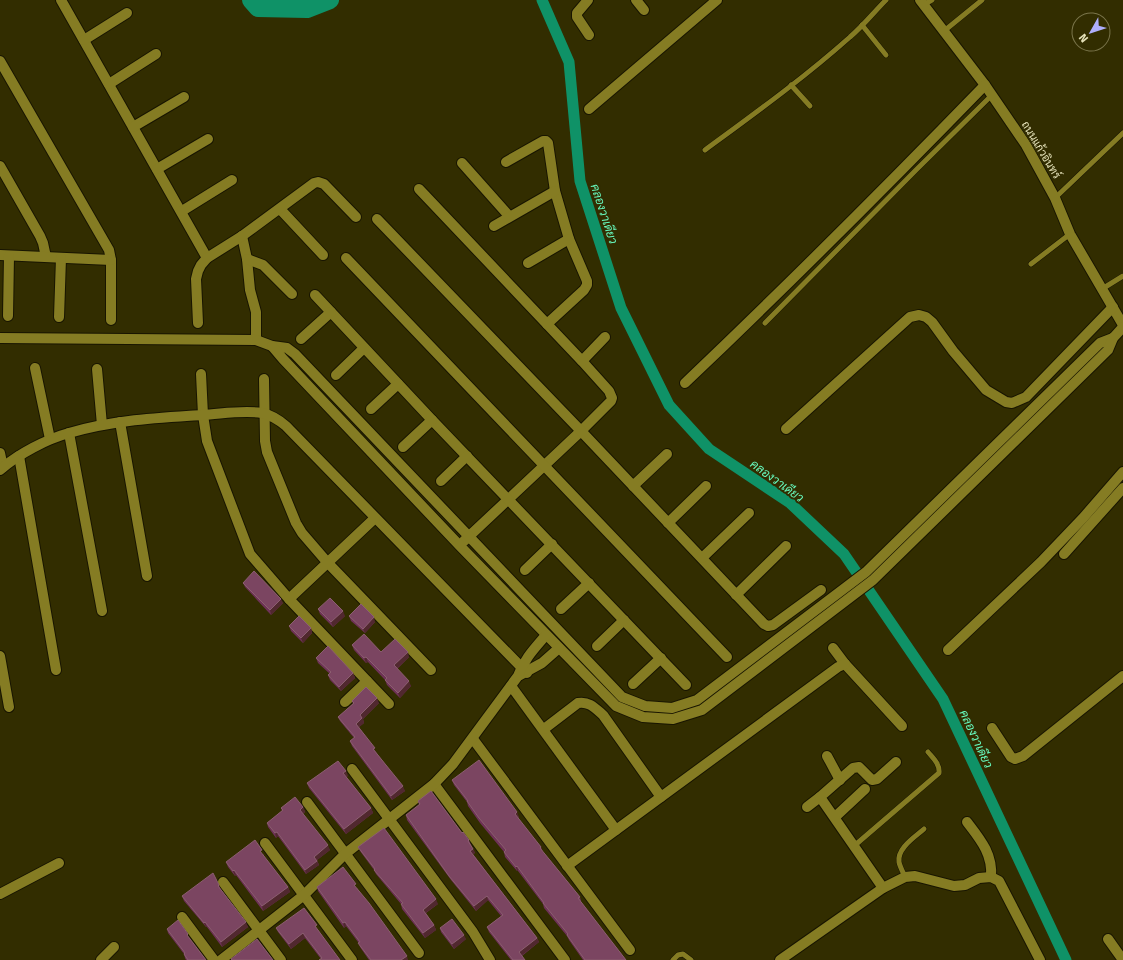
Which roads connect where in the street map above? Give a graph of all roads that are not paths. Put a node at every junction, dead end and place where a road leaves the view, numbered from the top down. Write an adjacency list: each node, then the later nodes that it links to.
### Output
1 (61, 0): 13 (street)
2 (588, 0): 12 (street)
3 (636, 0): 8 (street)
4 (717, 0): 23 (street)
5 (886, 0): 10 (lane)
6 (982, 0): 11 (lane)
7 (925, 2): 11 (street, ถนนแก้วอินทร์)
8 (644, 10)
9 (127, 13): 13 (street)
10 (862, 25): 15 (lane); 18 (lane)
11 (944, 31): 19 (street, ถนนแก้วอินทร์)
12 (589, 34)
13 (84, 40): 17 (street)
14 (156, 54): 17 (street)
15 (886, 55)
16 (0, 62): 52 (street)
17 (108, 84): 24 (street)
18 (791, 85): 22 (lane); 27 (lane)
19 (985, 85): 20 (street, ถนนแก้วอินทร์); 82 (street)
20 (992, 95): 35 (street, ถนนแก้วอินทร์); 65 (lane)
21 (184, 97): 24 (street)
22 (810, 106)
23 (589, 109)
24 (133, 127): 31 (street)
25 (1123, 133): 35 (lane)
26 (208, 139): 31 (street)
27 (705, 150)
28 (506, 162): 34 (street)
29 (462, 163): 38 (street)
30 (0, 166): 47 (street)
31 (157, 170): 37 (street)
32 (232, 180): 37 (street)
33 (419, 189): 66 (street)
34 (555, 191): 38 (street); 44 (street)
35 (1055, 198): 42 (street, ถนนแก้วอินทร์)
36 (280, 209): 39 (street); 43 (street); 45 (street)
37 (182, 212): 49 (street)
38 (509, 216): 41 (street)
39 (356, 217)
40 (377, 218): 90 (street)
41 (494, 226)
42 (1070, 234): 54 (lane); 56 (street, ถนนแก้วอินทร์)
43 (242, 236): 49 (street); 51 (street)
44 (569, 239): 53 (street); 66 (street)
45 (323, 255)
46 (5, 256): 47 (street); 61 (street)
47 (46, 256): 48 (street)
48 (61, 258): 52 (street); 62 (street)
49 (208, 258): 64 (street)
50 (346, 258): 100 (street)
51 (247, 259): 57 (street); 72 (street)
52 (112, 260): 63 (street)
53 (528, 263)
54 (1031, 264)
55 (1123, 276): 56 (lane)
56 (1102, 289): 59 (street, ถนนแก้วอินทร์)
57 (292, 294)
58 (315, 295): 60 (street)
59 (1113, 307): 67 (street, ถนนแก้วอินทร์); 89 (street)
60 (331, 312): 71 (street); 74 (street)
61 (8, 316)
62 (59, 317)
63 (111, 320)
64 (198, 322)
65 (766, 323)
66 (547, 324): 75 (street)
67 (1123, 326): 70 (street)
68 (0, 338): 72 (street)
69 (605, 338): 75 (street)
70 (1113, 338): 98 (street); 99 (street)
71 (301, 339)
72 (256, 340): 73 (street)
73 (272, 346): 111 (street); 113 (street)
74 (364, 348): 79 (street); 81 (street)
75 (582, 361): 90 (street)
76 (35, 368): 92 (street)
77 (97, 369): 88 (street)
78 (201, 374): 85 (street)
79 (336, 374)
80 (264, 379): 84 (street)
81 (398, 384): 83 (street); 86 (street)
82 (685, 384)
83 (371, 409)
84 (264, 413): 85 (street); 109 (street); 117 (street)
85 (203, 415): 87 (street); 126 (street)
86 (432, 420): 93 (street); 97 (street)
87 (120, 422): 88 (street); 120 (street)
88 (102, 425): 91 (street)
89 (786, 429)
90 (581, 431): 100 (street); 104 (street)
91 (69, 433): 92 (street); 129 (street)
92 (50, 439): 96 (street)
93 (403, 447)
94 (0, 453): 101 (street)
95 (667, 454): 104 (street)
96 (19, 456): 101 (street); 141 (street)
97 (467, 456): 103 (street); 107 (street)
98 (983, 456): 99 (street); 119 (street)
99 (991, 464): 121 (street)
100 (544, 466): 107 (street); 137 (street)
101 (2, 468)
102 (1123, 472): 134 (street)
103 (441, 480)
104 (633, 486): 110 (street)
105 (706, 486): 110 (street)
106 (1123, 488): 115 (street)
107 (509, 500): 111 (street); 112 (street)
108 (749, 513): 116 (street)
109 (375, 518): 117 (street); 143 (street)
110 (668, 523): 116 (street)
111 (469, 537): 113 (street); 131 (street)
112 (552, 544): 118 (street); 122 (street)
113 (460, 546): 131 (street)
114 (786, 546): 124 (street)
115 (1064, 554)
116 (702, 558): 124 (street)
117 (327, 562): 126 (street); 142 (street)
118 (525, 570)
119 (864, 573): 121 (street); 125 (street)
120 (147, 576)
121 (871, 582): 127 (street)
122 (589, 583): 128 (street); 130 (street)
123 (821, 590): 124 (street)
124 (736, 595)
125 (834, 597): 127 (street); 135 (street)
126 (289, 599): 145 (street)
127 (841, 605): 139 (street)
128 (561, 609)
129 (102, 611)
130 (624, 620): 132 (street); 138 (street)
131 (555, 640): 135 (street); 139 (street); 143 (street); 143 (street)
132 (597, 646)
133 (833, 648): 140 (street)
134 (948, 650)
135 (761, 653): 139 (street)
136 (0, 656): 151 (street)
137 (727, 657)
138 (661, 658): 146 (street); 147 (street)
139 (768, 661)
140 (845, 664): 152 (street); 163 (street)
141 (56, 670)
142 (432, 670)
143 (522, 672): 148 (street)
144 (1123, 676): 153 (street)
145 (368, 681): 149 (street); 150 (street)
146 (634, 684)
147 (686, 685)
148 (511, 686): 154 (street); 155 (street)
149 (345, 702)
150 (389, 704)
151 (9, 707)
152 (902, 726)
153 (992, 728)
154 (544, 729): 163 (street); 171 (street)
155 (473, 739): 161 (street); 176 (street)
156 (928, 752): 173 (lane)
157 (827, 756): 160 (street)
158 (896, 762): 160 (street)
159 (352, 769): 168 (street)
160 (840, 780): 164 (street)
161 (434, 784): 168 (street); 195 (street)
162 (865, 789): 167 (street)
163 (661, 797): 171 (street)
164 (820, 797): 166 (street); 167 (street)
165 (307, 802): 174 (street)
166 (807, 807)
167 (835, 817): 173 (street)
168 (389, 818): 174 (street); 194 (street)
169 (967, 822): 178 (street)
170 (924, 829): 177 (lane)
171 (616, 830): 176 (street)
172 (265, 843): 182 (street)
173 (854, 846): 180 (street)
174 (345, 854): 182 (street); 188 (street)
175 (59, 863): 181 (street)
176 (567, 866): 187 (street)
177 (905, 877): 178 (street); 180 (street)
178 (991, 877): 199 (street)
179 (223, 882): 184 (street)
180 (882, 888): 198 (street)
181 (0, 894)
182 (304, 895): 184 (street); 193 (street)
183 (182, 917): 190 (street)
184 (259, 930): 191 (street); 192 (street)
185 (1108, 939): 200 (street)
186 (114, 947): 189 (street)
187 (630, 950)
188 (419, 953)
189 (101, 960)
190 (214, 960)
191 (221, 960)
192 (281, 960)
193 (352, 960)
194 (490, 960)
195 (565, 960)
196 (673, 960): 197 (lane)
197 (691, 960)
198 (780, 960)
199 (1040, 960)
200 (1123, 960)

